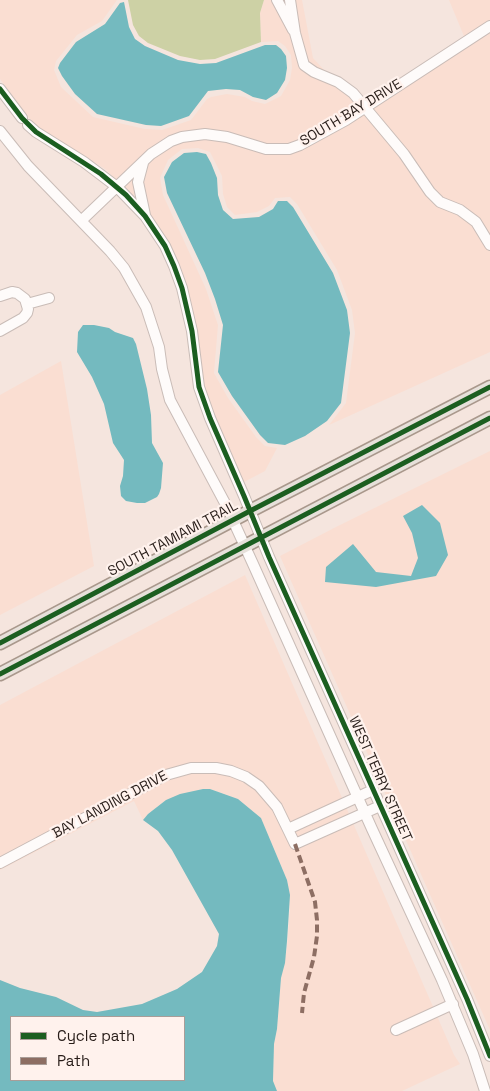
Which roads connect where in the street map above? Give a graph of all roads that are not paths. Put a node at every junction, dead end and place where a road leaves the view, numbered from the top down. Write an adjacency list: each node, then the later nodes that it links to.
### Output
1 (277, 0): 4 (street)
2 (290, 0): 4 (street)
3 (490, 26): 6 (street, SOUTH BAY DRIVE)
4 (295, 33): 6 (street)
5 (0, 89): 9 (street)
6 (365, 106): 8 (street, SOUTH BAY DRIVE); 12 (street)
7 (0, 131): 11 (street, WEST TERRY STREET)
8 (143, 162): 9 (street, SOUTH BAY DRIVE); 10 (street)
9 (117, 187): 10 (street); 11 (street, SOUTH BAY DRIVE)
10 (145, 216): 19 (street, WEST TERRY STREET)
11 (81, 221): 20 (street, WEST TERRY STREET)
12 (490, 245)
13 (0, 296): 15 (street)
14 (49, 298): 15 (street)
15 (27, 304): 16 (street)
16 (0, 331)
17 (490, 387): 19 (main road, SOUTH TAMIAMI TRAIL)
18 (490, 418): 21 (main road)
19 (250, 511): 20 (main road, SOUTH TAMIAMI TRAIL); 21 (street, WEST TERRY STREET)
20 (233, 520): 22 (street, WEST TERRY STREET); 23 (main road, SOUTH TAMIAMI TRAIL)
21 (261, 537): 22 (main road); 25 (street, WEST TERRY STREET)
22 (245, 546): 24 (main road); 26 (street, WEST TERRY STREET)
23 (0, 643)
24 (0, 674)
25 (373, 790): 26 (street); 27 (street, WEST TERRY STREET)
26 (358, 797): 28 (street, WEST TERRY STREET); 29 (street)
27 (380, 806): 28 (street, BAY LANDING DRIVE); 33 (street, WEST TERRY STREET)
28 (365, 813): 29 (street, BAY LANDING DRIVE); 31 (street, WEST TERRY STREET)
29 (288, 829): 30 (street, BAY LANDING DRIVE)
30 (0, 863)
31 (453, 1004): 32 (street); 34 (street, WEST TERRY STREET)
32 (396, 1030)
33 (490, 1056)
34 (485, 1091)

